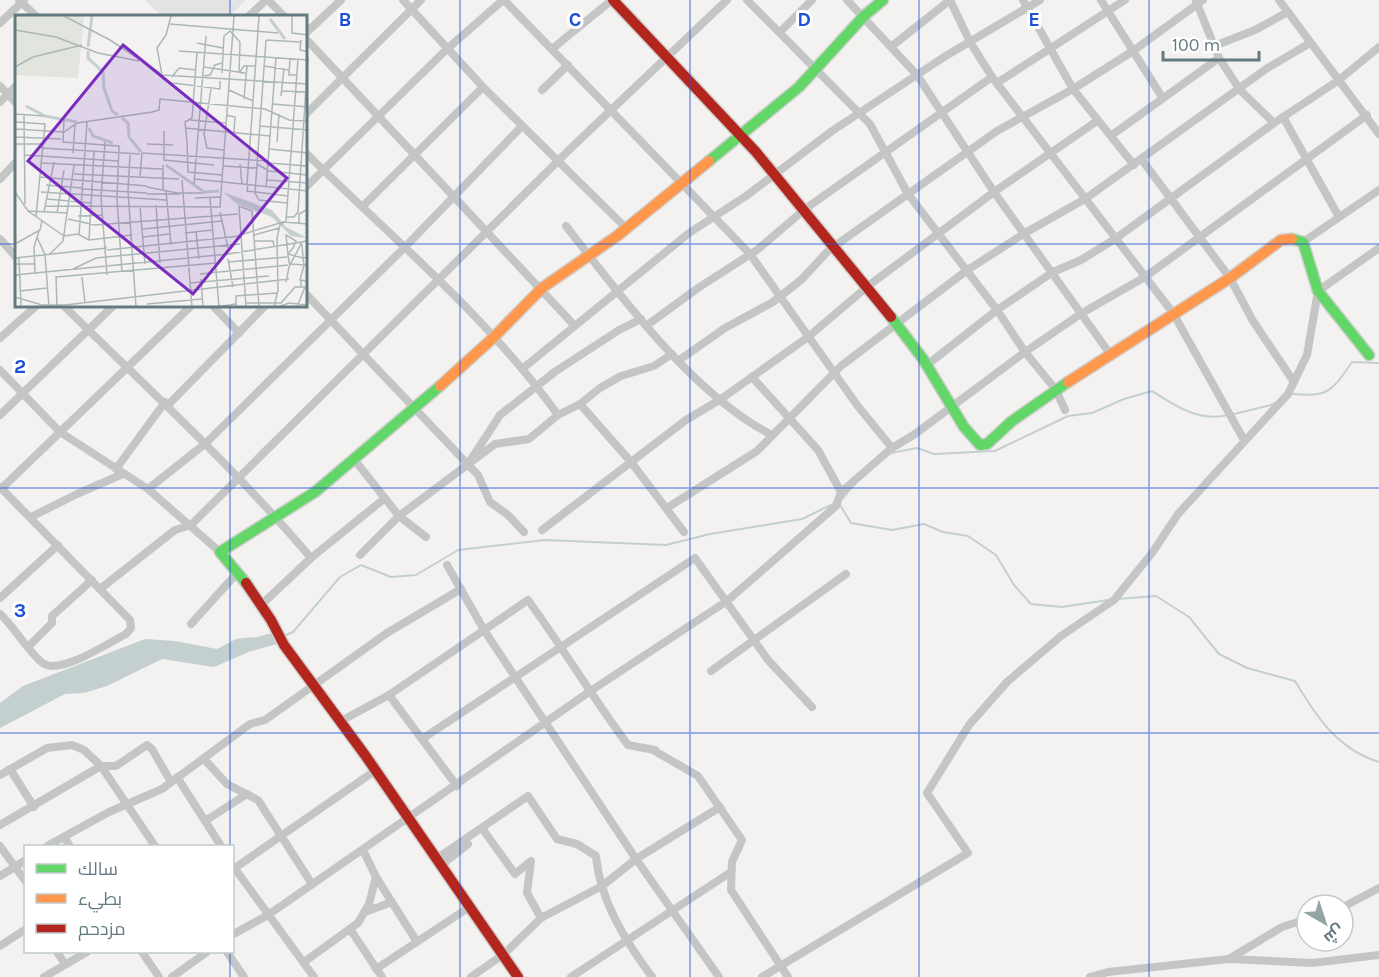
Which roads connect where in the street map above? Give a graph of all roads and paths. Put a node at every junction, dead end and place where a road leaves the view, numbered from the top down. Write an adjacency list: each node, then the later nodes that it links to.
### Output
1 (267, 0): 25 (street); 26 (street)
2 (341, 0): 29 (street)
3 (403, 0): 21 (street)
4 (421, 0): 21 (street)
5 (504, 0): 37 (street); 38 (street)
6 (613, 0): 38 (street); 41 (street)
7 (727, 0): 41 (street)
8 (747, 0): 30 (street)
9 (812, 0): 30 (street)
10 (847, 0): 27 (street)
11 (883, 0): 27 (street)
12 (950, 0): 32 (street); 34 (street)
13 (1023, 0): 20 (street)
14 (1040, 0): 20 (street)
15 (1101, 0): 22 (street)
16 (1125, 0): 22 (street)
17 (1279, 0): 23 (street)
18 (22, 1): 24 (street); 28 (street)
19 (1198, 1): 35 (street); 40 (street)
20 (1027, 8): 32 (street); 39 (street)
21 (412, 10): 37 (street); 46 (street)
22 (1109, 12): 39 (street); 40 (street)
23 (1288, 12): 33 (street); 35 (street)
24 (35, 15)
25 (250, 15)
26 (283, 15)
27 (864, 16): 34 (street); 44 (street)
28 (0, 23)
29 (308, 31)
30 (780, 32): 44 (street)
31 (308, 41): 46 (street)
32 (970, 42): 45 (street); 47 (street)
33 (1310, 43): 48 (street); 54 (street)
34 (892, 46): 45 (street)
35 (1214, 46): 42 (street)
36 (1379, 47): 48 (street)
37 (447, 49): 51 (street); 63 (street)
38 (552, 49): 43 (street)
39 (1049, 50): 47 (street); 52 (street)
40 (1133, 51): 52 (street); 56 (street)
41 (670, 56): 59 (street); 72 (street)
42 (1218, 58): 54 (street); 56 (street)
43 (568, 65): 53 (street); 59 (street)
44 (816, 69): 61 (street); 72 (street)
45 (917, 75): 61 (street); 62 (street)
46 (343, 78): 60 (street); 63 (street)
47 (995, 80): 62 (street); 64 (street)
48 (1339, 80): 65 (street); 66 (street)
49 (0, 86): 55 (street)
50 (15, 87): 55 (street)
51 (483, 87): 69 (street); 76 (street)
52 (1073, 89): 64 (street); 67 (street)
53 (542, 90)
54 (1240, 90): 68 (street); 79 (street)
55 (8, 94): 57 (street); 58 (street)
56 (1162, 97): 71 (street)
57 (0, 102)
58 (15, 102)
59 (612, 111): 80 (street); 86 (street)
60 (308, 112)
61 (860, 112): 73 (street); 84 (street)
62 (943, 113): 73 (street); 75 (street)
63 (379, 116): 76 (street); 83 (street)
64 (1022, 116): 74 (street); 75 (street)
65 (1367, 116): 70 (street); 78 (street)
66 (1283, 117): 68 (street); 78 (street)
67 (1097, 121): 71 (street); 74 (street)
68 (1274, 123): 93 (street)
69 (522, 126): 80 (street); 90 (street)
70 (1379, 134)
71 (1112, 135): 82 (street)
72 (744, 136): 84 (street); 86 (street)
73 (886, 150): 91 (street); 95 (street)
74 (1051, 151): 89 (street); 92 (street)
75 (968, 152): 89 (street); 91 (street)
76 (414, 153): 90 (street); 94 (street)
77 (308, 155): 83 (street)
78 (1307, 159): 97 (street); 103 (street)
79 (1142, 160): 82 (street); 93 (street)
80 (558, 162): 99 (street); 100 (street)
81 (15, 163): 85 (street)
82 (1134, 165): 92 (street)
83 (323, 170): 87 (street); 94 (street)
84 (776, 173): 95 (street); 96 (street)
85 (0, 179)
86 (680, 183): 96 (street); 99 (street)
87 (308, 186)
88 (1379, 190): 97 (street)
89 (994, 192): 101 (street); 102 (street)
90 (453, 194): 100 (street); 107 (street)
91 (908, 194): 101 (street); 108 (street)
92 (1085, 199): 102 (street); 105 (street)
93 (1170, 200): 103 (street); 105 (street)
94 (363, 206): 107 (street)
95 (805, 209): 108 (street); 111 (street)
96 (714, 216): 111 (street); 120 (street)
97 (1339, 217): 106 (street)
98 (566, 226): 112 (street)
99 (626, 228): 112 (street)
100 (487, 232): 117 (street); 119 (street)
101 (939, 233): 113 (street); 118 (street)
102 (1025, 233): 113 (street); 114 (street)
103 (1199, 238): 115 (street); 116 (street)
104 (0, 239): 110 (street)
105 (1115, 239): 114 (street); 115 (street)
106 (1303, 242): 116 (street); 121 (street)
107 (406, 246): 117 (street); 133 (street)
108 (836, 246): 118 (street); 123 (street)
109 (1379, 248): 121 (street)
110 (14, 250)
111 (750, 254): 123 (street); 134 (street)
112 (589, 256): 119 (street); 120 (street)
113 (966, 271): 130 (street); 135 (street)
114 (1053, 272): 130 (street); 131 (street)
115 (1145, 277): 131 (street); 132 (street)
116 (1230, 278): 132 (street); 154 (street)
117 (439, 280): 141 (street); 146 (street)
118 (868, 286): 135 (street); 139 (street)
119 (542, 288): 136 (street); 141 (street)
120 (617, 290): 134 (street); 136 (street)
121 (1318, 291): 145 (street); 154 (street)
122 (308, 296): 133 (street)
123 (779, 297): 139 (street); 147 (street)
124 (34, 308): 140 (street)
125 (66, 308): 137 (street)
126 (111, 308): 137 (street)
127 (189, 308): 149 (street)
128 (215, 308): 138 (street)
129 (263, 308): 138 (street)
130 (997, 310): 142 (street); 148 (street)
131 (1082, 313): 142 (street); 144 (street)
132 (1173, 313): 144 (street); 169 (street)
133 (330, 320): 146 (street); 170 (street)
134 (644, 323): 143 (street); 155 (street)
135 (897, 324): 148 (street); 152 (street)
136 (574, 325): 150 (street)
137 (88, 330): 149 (street); 157 (street)
138 (239, 333): 159 (street)
139 (808, 337): 152 (street); 153 (street)
140 (0, 338)
141 (493, 338): 150 (street); 162 (street)
142 (1025, 352): 156 (street); 161 (street)
143 (672, 354): 147 (street); 160 (street)
144 (1110, 354): 156 (street)
145 (1369, 355)
146 (363, 356): 162 (street); 176 (street)
147 (678, 361): 158 (street)
148 (927, 365): 161 (street)
149 (126, 369): 159 (street); 167 (street)
150 (522, 369): 155 (street)
151 (0, 370): 157 (street)
152 (834, 372): 166 (street); 171 (street)
153 (752, 377): 158 (street); 166 (street)
154 (1294, 382): 169 (street)
155 (537, 386): 165 (street); 174 (street)
156 (1056, 390): 161 (street); 163 (street)
157 (21, 393): 164 (street); 167 (street)
158 (721, 399): 168 (street); 173 (street)
159 (167, 403): 170 (street); 175 (street)
160 (580, 405): 165 (street); 173 (street)
161 (951, 406): 171 (street)
162 (412, 408): 172 (street); 174 (street)
163 (1065, 410)
164 (0, 415)
165 (558, 415): 174 (street)
166 (789, 417): 168 (street); 179 (street)
167 (60, 432): 175 (street); 178 (street)
168 (772, 435): 181 (street)
169 (1244, 440): 279 (street)
170 (207, 443): 176 (street); 177 (street)
171 (892, 448): 179 (street)
172 (353, 458): 180 (street); 184 (street)
173 (631, 462): 181 (street); 186 (street)
174 (467, 465): 182 (street); 187 (street)
175 (120, 472): 177 (street); 183 (street)
176 (239, 478): 184 (street); 185 (street)
177 (148, 489): 185 (street)
178 (2, 491): 183 (street)
179 (841, 492): 201 (street)
180 (385, 498): 182 (street); 193 (street)
181 (667, 508): 188 (street)
182 (399, 516): 189 (street); 192 (street)
183 (32, 517): 190 (street)
184 (276, 517): 191 (street); 193 (street)
185 (191, 525): 191 (street); 198 (street)
186 (542, 530)
187 (524, 532)
188 (684, 532)
189 (426, 537)
190 (58, 545): 197 (street); 200 (street)
191 (220, 552): 195 (street)
192 (360, 555)
193 (311, 558): 202 (street)
194 (447, 565): 199 (street)
195 (237, 572): 202 (street); 204 (street)
196 (846, 574): 206 (street)
197 (92, 580): 198 (street); 207 (street)
198 (100, 589): 207 (street)
199 (461, 589): 205 (street); 211 (street)
200 (0, 598)
201 (727, 601): 206 (street); 208 (street); 212 (street)
202 (260, 606): 211 (street)
203 (2, 618): 207 (street)
204 (191, 624)
205 (484, 630): 208 (street); 210 (street); 213 (street)
206 (756, 640): 209 (street); 214 (street)
207 (29, 646)
208 (562, 646): 210 (street); 212 (street)
209 (711, 671)
210 (516, 678): 216 (street); 217 (street)
211 (312, 685): 215 (street); 218 (street)
212 (589, 692): 216 (street); 229 (street)
213 (389, 695): 215 (street); 217 (street)
214 (812, 707)
215 (339, 722): 221 (street)
216 (545, 723): 224 (street); 242 (street)
217 (422, 739): 224 (street)
218 (204, 759): 223 (street); 225 (street)
219 (101, 766): 220 (street); 223 (street); 227 (street); 228 (street)
220 (10, 769): 222 (street); 228 (street)
221 (376, 770): 230 (street); 235 (street)
222 (0, 774)
223 (174, 779): 227 (street); 231 (street)
224 (457, 786): 230 (street)
225 (247, 794): 231 (street); 235 (street)
226 (528, 796): 233 (street); 244 (street); 253 (street)
227 (127, 806): 234 (street); 238 (street)
228 (34, 807): 232 (street)
229 (720, 807): 242 (street); 248 (street)
230 (409, 819): 241 (street); 244 (street)
231 (205, 821): 239 (street)
232 (0, 825)
233 (484, 831): 244 (street); 261 (street)
234 (63, 837): 236 (street); 237 (street)
235 (280, 837): 246 (street); 252 (street)
236 (49, 845)
237 (69, 845)
238 (154, 845)
239 (220, 845)
240 (0, 846): 245 (street)
241 (363, 850): 250 (street); 252 (street)
242 (636, 859): 253 (street); 259 (street)
243 (24, 861): 245 (street)
244 (438, 862): 257 (street)
245 (15, 867): 249 (street); 251 (street)
246 (234, 867)
247 (234, 869): 260 (street)
248 (731, 872): 259 (street); 279 (street)
249 (0, 876)
250 (376, 877): 256 (street); 258 (street)
251 (24, 879)
252 (312, 884): 260 (street)
253 (602, 886): 261 (street); 266 (street)
254 (1379, 888): 255 (street)
255 (1355, 901)
256 (392, 902): 258 (street); 267 (street)
257 (471, 906): 267 (street); 274 (street)
258 (365, 912): 263 (street)
259 (673, 912): 266 (street); 292 (street)
260 (268, 915): 265 (street); 277 (street)
261 (541, 918): 274 (street)
262 (1295, 923): 276 (street)
263 (350, 929): 277 (street); 280 (street)
264 (24, 930): 268 (street)
265 (234, 934)
266 (625, 940): 281 (street); 291 (street)
267 (417, 942): 280 (street)
268 (0, 946)
269 (58, 953): 278 (street)
270 (84, 953): 278 (street)
271 (143, 953): 282 (street)
272 (204, 953): 284 (street)
273 (228, 953): 285 (street)
274 (504, 954): 288 (street); 289 (street)
275 (1379, 955): 276 (street)
276 (1229, 959): 295 (street)
277 (304, 962): 286 (street)
278 (65, 964): 283 (street)
279 (780, 966): 293 (street); 294 (street)
280 (376, 969): 287 (street)
281 (584, 974): 290 (street)
282 (154, 975)
283 (47, 976)
284 (172, 977)
285 (244, 977)
286 (314, 977)
287 (382, 977)
288 (471, 977)
289 (518, 977)
290 (571, 977)
291 (652, 977)
292 (719, 977)
293 (762, 977)
294 (788, 977)
295 (1090, 977)

